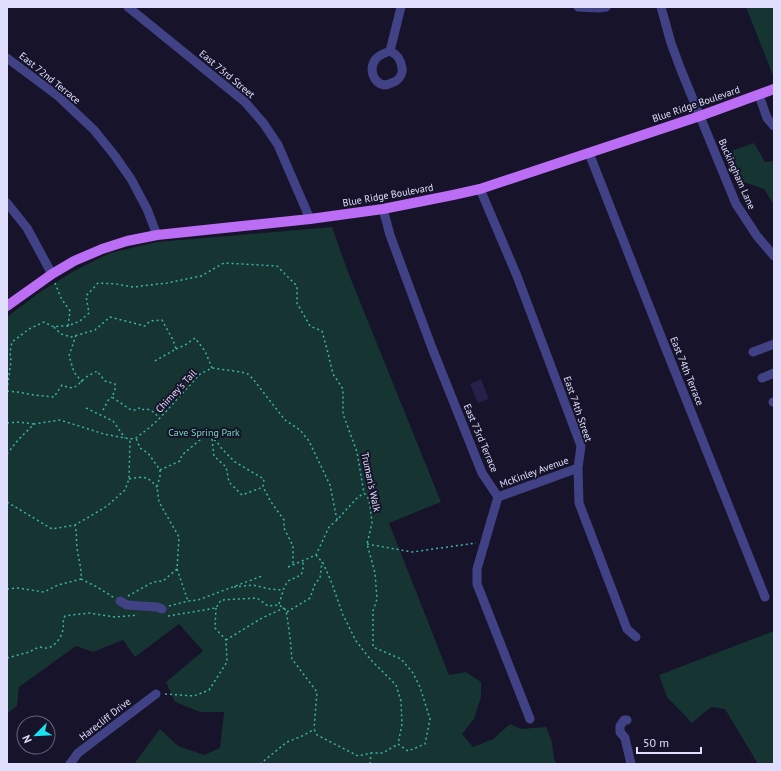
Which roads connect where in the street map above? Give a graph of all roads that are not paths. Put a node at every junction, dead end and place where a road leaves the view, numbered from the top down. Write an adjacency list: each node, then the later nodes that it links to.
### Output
1 (128, 7): 16 (street, East 73rd Street)
2 (401, 7): 6 (street)
3 (578, 7): 4 (street)
4 (606, 7)
5 (661, 7): 10 (street, Buckingham Lane)
6 (390, 51)
7 (7, 58): 17 (street, East 72nd Terrace)
8 (774, 89): 9 (main road, Blue Ridge Boulevard)
9 (759, 95): 10 (main road, Blue Ridge Boulevard); 11 (street)
10 (700, 116): 12 (main road, Blue Ridge Boulevard); 18 (street, Buckingham Lane)
11 (774, 126)
12 (589, 153): 13 (main road, Blue Ridge Boulevard); 27 (street, East 74th Terrace)
13 (480, 189): 15 (main road, Blue Ridge Boulevard); 25 (street, East 74th Street)
14 (7, 203): 19 (street)
15 (383, 209): 16 (main road, Blue Ridge Boulevard); 26 (street, East 73rd Terrace)
16 (310, 219): 17 (main road, Blue Ridge Boulevard)
17 (157, 235): 19 (main road, Blue Ridge Boulevard)
18 (774, 256)
19 (52, 274): 20 (main road, Blue Ridge Boulevard)
20 (7, 306)
21 (774, 344): 22 (street)
22 (753, 352)
23 (774, 373): 24 (street)
24 (762, 378)
25 (578, 468): 26 (street, McKinley Avenue); 30 (street, East 74th Street)
26 (498, 497): 32 (street)
27 (765, 597)
28 (120, 601): 29 (street)
29 (163, 613)
30 (636, 637)
31 (156, 694): 34 (street, Harecliff Drive)
32 (530, 719)
33 (627, 720): 35 (street)
34 (70, 764)
35 (631, 764)

